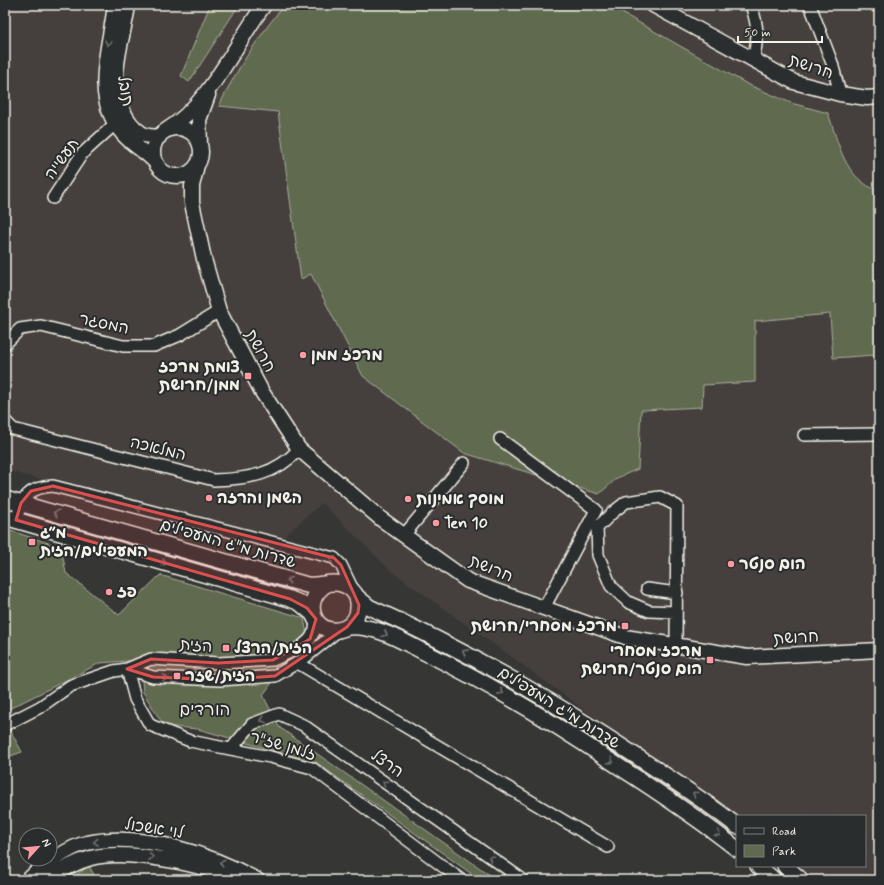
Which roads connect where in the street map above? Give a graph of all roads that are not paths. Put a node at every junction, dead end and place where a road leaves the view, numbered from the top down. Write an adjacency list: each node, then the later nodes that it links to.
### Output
1 (115, 5): 11 (street, תובל, one-way to 11)
2 (128, 5): 12 (street, תובל)
3 (264, 5): 8 (street)
4 (653, 5): 7 (street, חרושת)
5 (751, 5): 7 (street)
6 (810, 5): 9 (street)
7 (753, 61): 9 (street, חרושת)
8 (215, 80): 12 (street); 13 (street)
9 (840, 94): 10 (street, חרושת)
10 (879, 97)
11 (115, 124): 14 (street, תובל); 17 (street, תעשייה)
12 (162, 134): 13 (street); 14 (street)
13 (200, 145): 15 (street)
14 (157, 164): 16 (street)
15 (197, 165): 16 (street); 18 (street, חרושת)
16 (168, 174): 18 (street, חרושת)
17 (53, 198)
18 (192, 203): 19 (street, חרושת)
19 (219, 311): 20 (street, המסגר); 25 (street, חרושת)
20 (5, 344)
21 (5, 421): 25 (street, המלאכה)
22 (879, 434): 23 (street)
23 (804, 435)
24 (500, 439): 35 (street)
25 (299, 449): 30 (street, חרושת)
26 (464, 463): 30 (street)
27 (5, 499): 28 (main road, שדרות מ"ג המעפילים)
28 (21, 503): 29 (street); 31 (main road, שדרות מ"ג המעפילים, one-way to 28); 34 (street, one-way to 28)
29 (11, 519): 37 (main road, one-way to 37)
30 (404, 535): 35 (street, חרושת)
31 (327, 584): 34 (main road); 37 (main road)
32 (647, 589): 33 (street)
33 (676, 593): 36 (street); 36 (street)
34 (355, 594): 38 (main road); 45 (main road, שדרות מ"ג המעפילים, one-way to 34)
35 (544, 608): 39 (street, חרושת)
36 (676, 612): 39 (street)
37 (314, 616): 38 (main road); 42 (street, הזית)
38 (343, 628): 41 (street, הזית); 47 (main road, שדרות מ"ג המעפילים, one-way to 47)
39 (676, 646): 40 (street, חרושת)
40 (879, 650)
41 (298, 663): 42 (street, הזית, one-way to 41); 46 (street)
42 (127, 669): 43 (street, הזית); 44 (street, זלמן שז"ר)
43 (5, 725)
44 (231, 749): 54 (street, זלמן שז"ר); 55 (street, הרצל, one-way to 44)
45 (736, 825)
46 (608, 847)
47 (736, 848)
48 (759, 867): 56 (main road)
49 (787, 867): 57 (main road)
50 (28, 880): 53 (street, לוי אשכול, one-way to 50)
51 (47, 880): 52 (street, לוי אשכול, one-way to 52)
52 (234, 880)
53 (257, 880)
54 (461, 880)
55 (523, 880)
56 (774, 880)
57 (801, 880)

